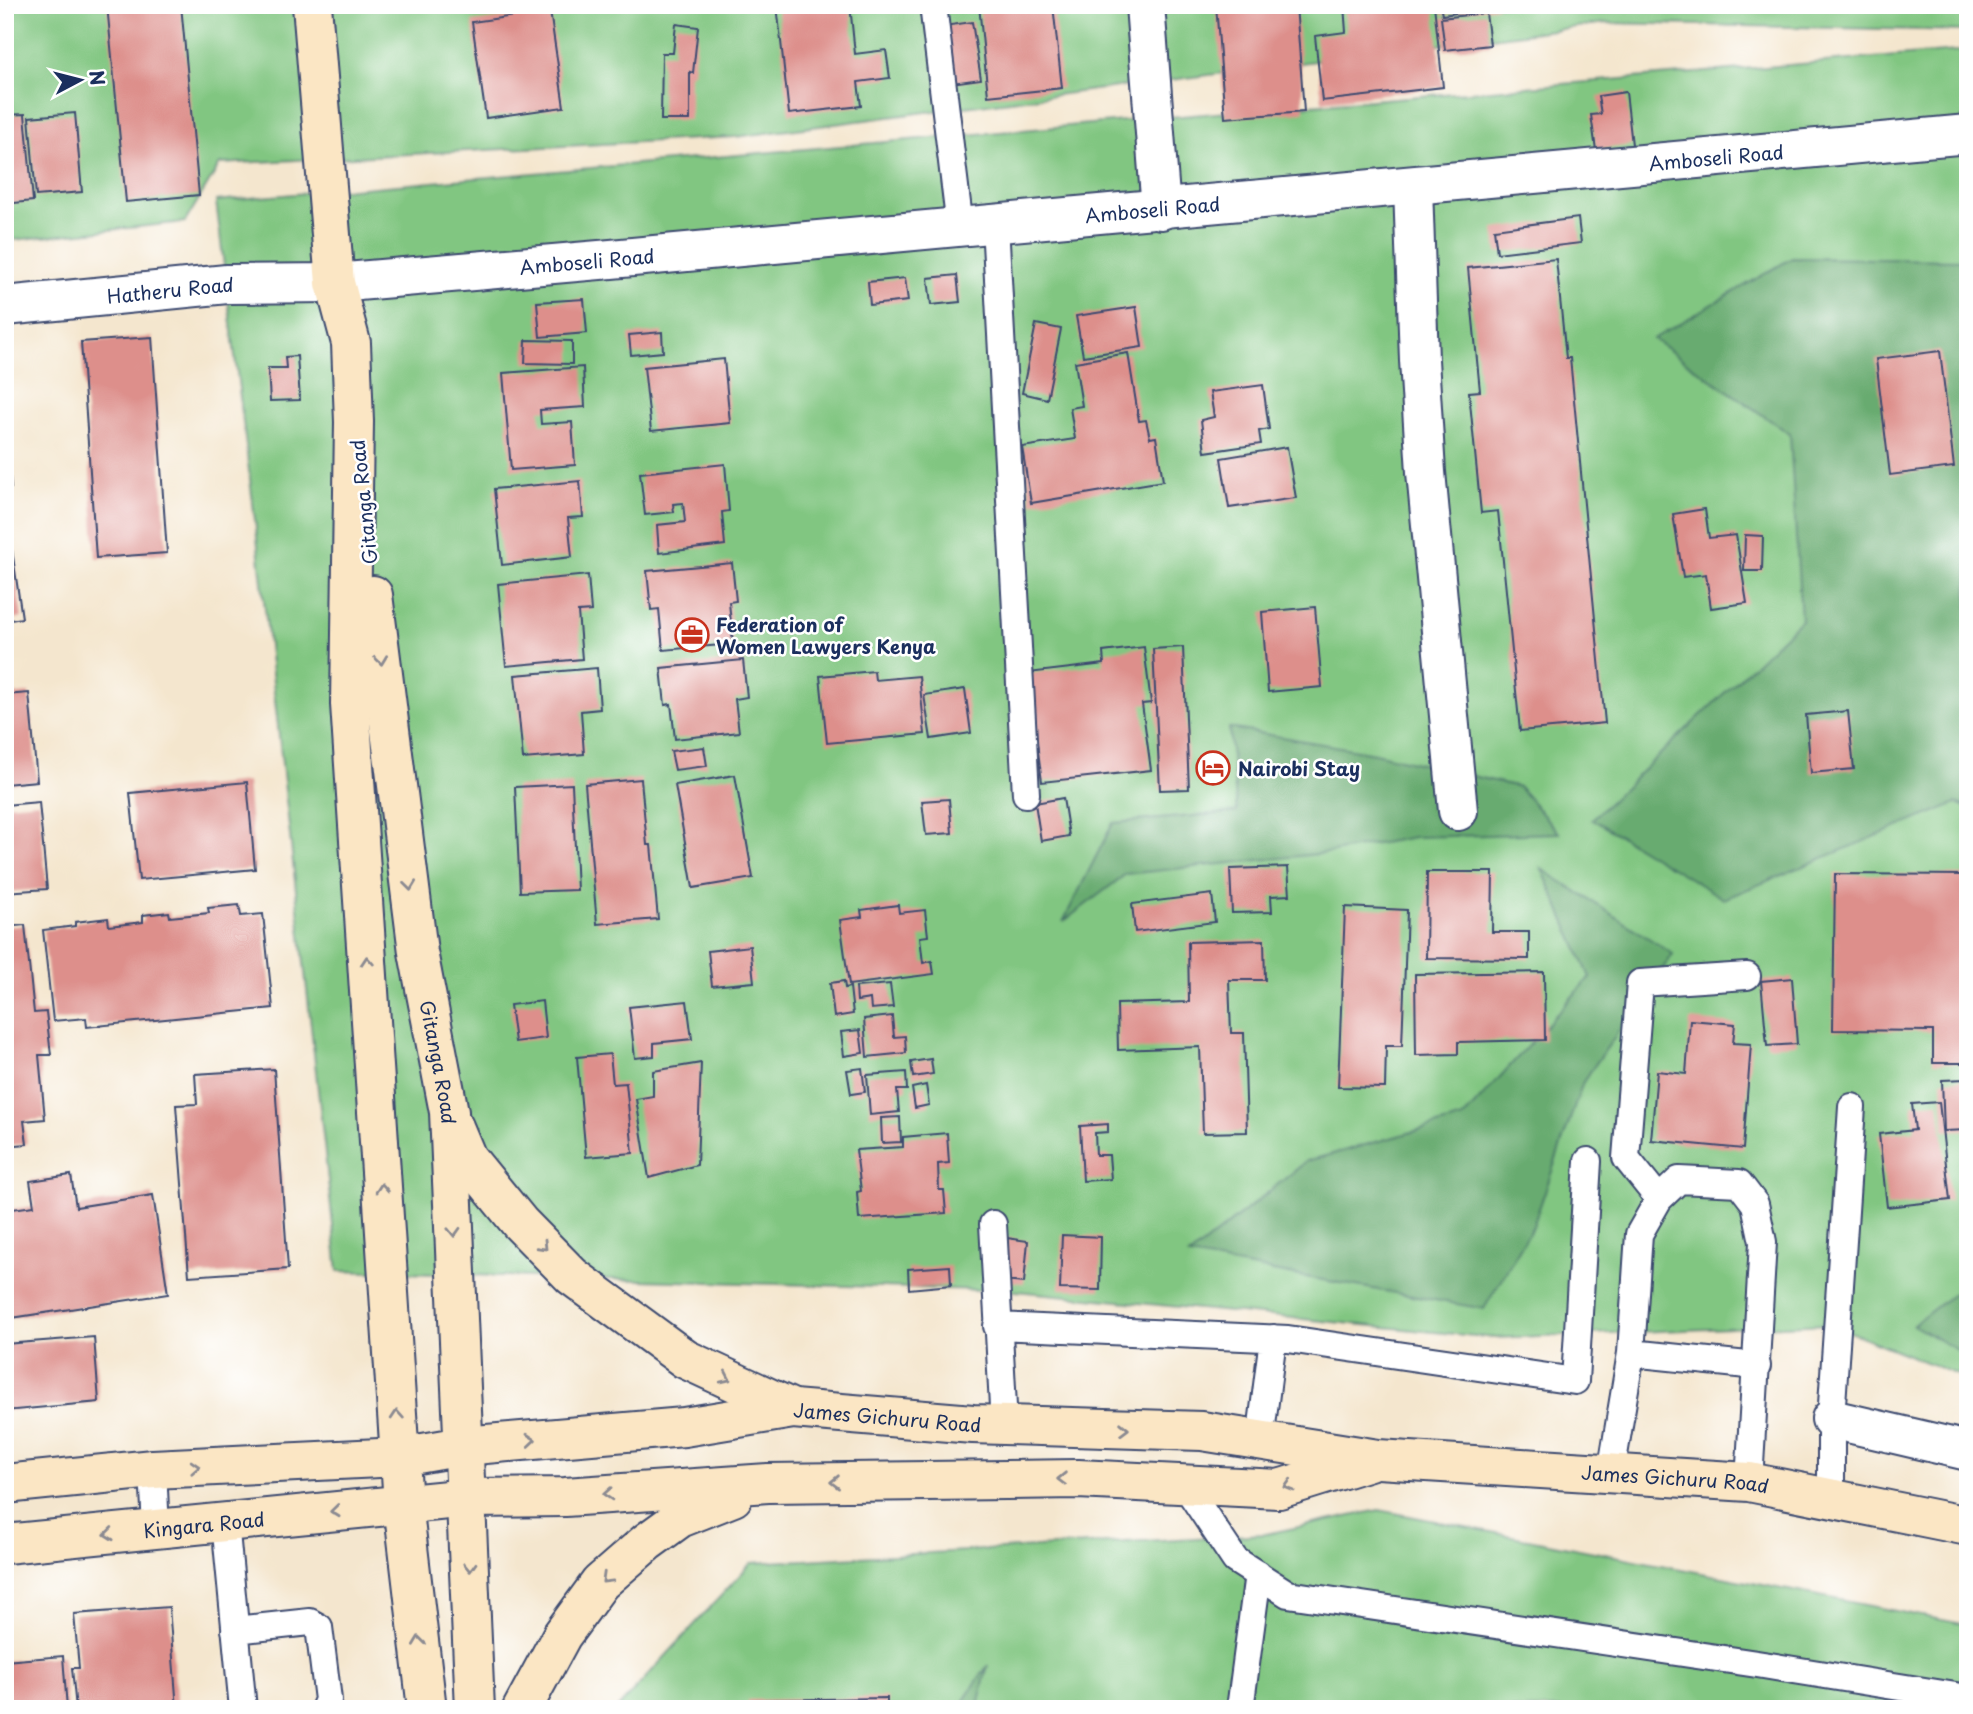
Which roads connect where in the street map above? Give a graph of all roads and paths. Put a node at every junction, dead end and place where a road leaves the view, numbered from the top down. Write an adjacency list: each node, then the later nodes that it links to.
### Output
1 (312, 5): 8 (main road, Gitanga Road)
2 (933, 5): 7 (lane)
3 (1145, 5): 6 (street)
4 (1968, 134): 5 (street, Amboseli Road)
5 (1413, 187): 6 (street, Amboseli Road); 12 (street)
6 (1161, 210): 7 (street, Amboseli Road)
7 (977, 226): 8 (street, Amboseli Road); 11 (lane)
8 (335, 283): 9 (street, Hatheru Road); 10 (main road, Gitanga Road)
9 (5, 306)
10 (354, 422): 15 (main road, Gitanga Road, one-way to 15); 29 (main road, Gitanga Road, one-way to 10)
11 (1026, 793)
12 (1458, 811)
13 (1746, 976): 17 (lane)
14 (1852, 1107): 24 (lane)
15 (449, 1112): 23 (main road, one-way to 23); 27 (main road, Gitanga Road, one-way to 27)
16 (1588, 1160): 20 (lane)
17 (1659, 1199): 21 (lane); 22 (lane)
18 (993, 1224): 19 (lane)
19 (997, 1326): 20 (lane); 25 (lane)
20 (1273, 1338): 26 (lane)
21 (1631, 1353): 22 (lane); 32 (lane)
22 (1756, 1366): 33 (lane)
23 (793, 1409): 25 (main road, James Gichuru Road); 27 (main road, James Gichuru Road, one-way to 23)
24 (1831, 1419): 28 (street); 37 (lane)
25 (1004, 1425): 26 (main road, James Gichuru Road, one-way to 26)
26 (1260, 1441): 30 (main road, James Gichuru Road)
27 (463, 1446): 29 (main road, James Gichuru Road); 38 (main road, Gitanga Road)
28 (1968, 1451)
29 (400, 1457): 31 (main road, one-way to 29); 39 (main road, Gitanga Road)
30 (1378, 1459): 32 (main road, James Gichuru Road); 36 (main road, James Gichuru Road, one-way to 36)
31 (153, 1469): 35 (main road); 42 (lane)
32 (1611, 1473): 33 (main road, James Gichuru Road)
33 (1749, 1482): 37 (main road, James Gichuru Road)
34 (768, 1483): 36 (main road, James Gichuru Road, one-way to 34); 38 (main road, James Gichuru Road, one-way to 38); 52 (main road, one-way to 52)
35 (5, 1484)
36 (1185, 1485): 45 (lane)
37 (1831, 1497): 41 (main road, James Gichuru Road)
38 (467, 1498): 39 (main road, James Gichuru Road); 51 (main road, Gitanga Road, one-way to 51)
39 (403, 1504): 40 (main road, Kingara Road, one-way to 40); 50 (main road, Gitanga Road, one-way to 39)
40 (225, 1522): 42 (main road, Kingara Road); 46 (lane)
41 (1968, 1526)
42 (156, 1530): 43 (main road, Kingara Road, one-way to 43)
43 (5, 1544): 44 (lane)
44 (5, 1555)
45 (1258, 1574): 47 (lane); 53 (lane)
46 (234, 1630): 48 (lane); 49 (lane)
47 (1968, 1698)
48 (243, 1709)
49 (324, 1709)
50 (427, 1709)
51 (475, 1709)
52 (522, 1709)
53 (1240, 1709)

